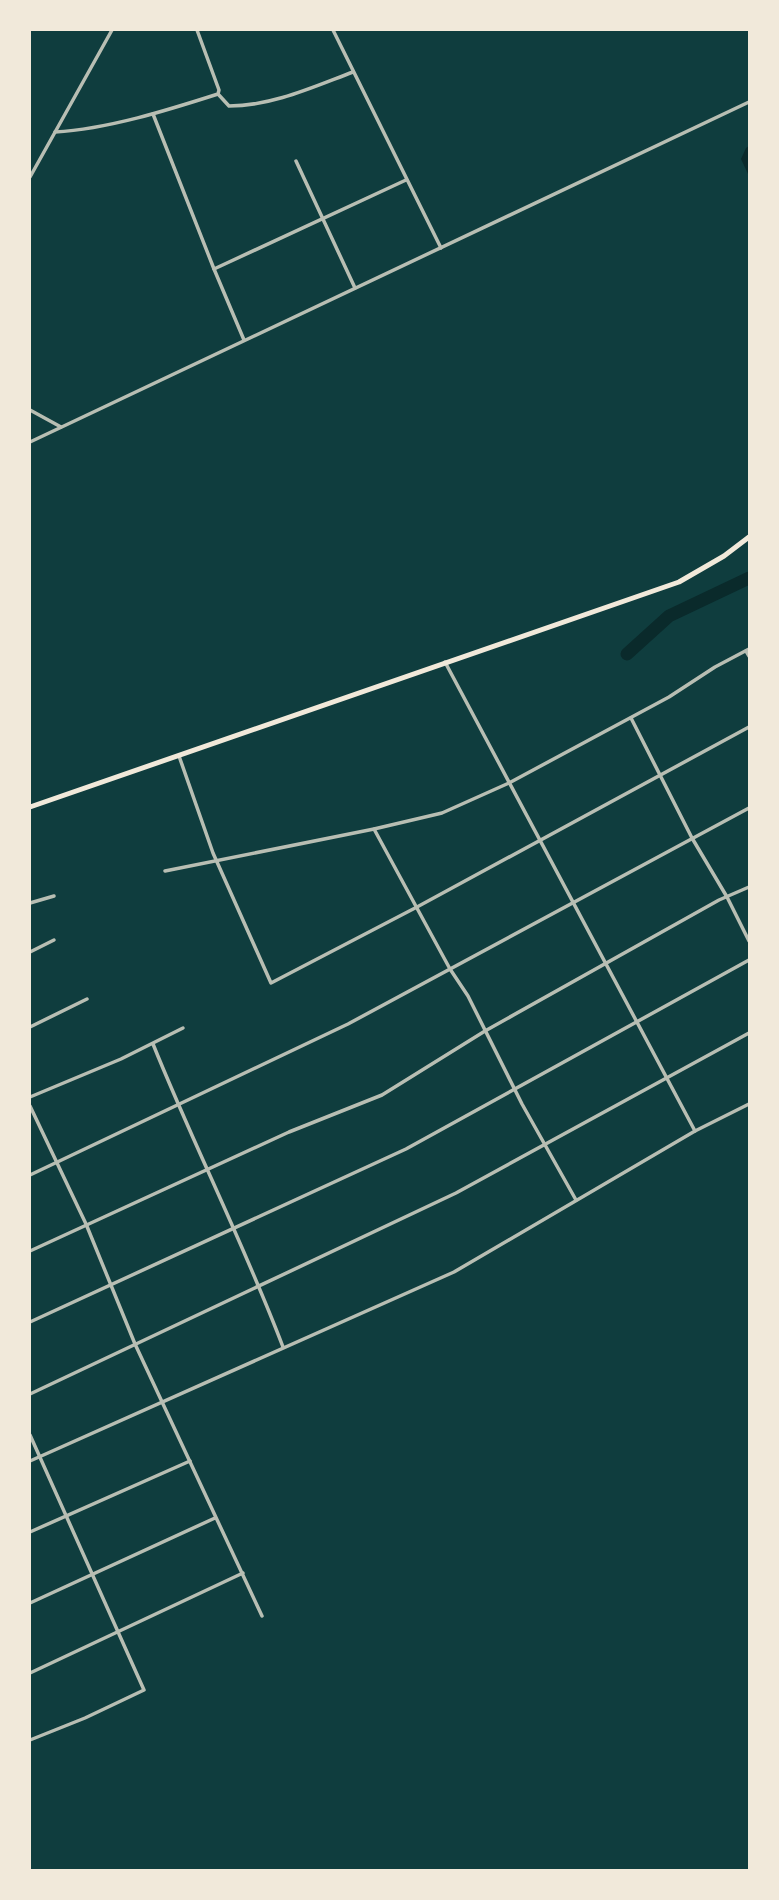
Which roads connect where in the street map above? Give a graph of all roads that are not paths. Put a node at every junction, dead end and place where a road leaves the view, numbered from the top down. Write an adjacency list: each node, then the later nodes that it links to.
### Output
1 (112, 30): 8 (street)
2 (197, 30): 5 (street)
3 (333, 30): 4 (street)
4 (353, 72): 5 (street); 11 (street)
5 (218, 94): 7 (street)
6 (749, 102): 13 (street)
7 (153, 114): 8 (street); 14 (street)
8 (55, 132): 10 (street)
9 (296, 161): 12 (street)
10 (30, 176)
11 (406, 180): 12 (street); 13 (street)
12 (323, 218): 14 (street); 15 (street)
13 (441, 248): 15 (street)
14 (214, 269): 16 (street)
15 (355, 288): 16 (street)
16 (244, 340): 18 (street)
17 (30, 410): 18 (street)
18 (61, 428): 19 (street)
19 (30, 442)
20 (749, 537): 23 (main road)
21 (748, 650): 22 (street); 24 (street)
22 (749, 656)
23 (445, 662): 26 (main road); 28 (street)
24 (631, 718): 27 (street); 28 (street)
25 (749, 727): 27 (street)
26 (179, 756): 29 (main road); 34 (street)
27 (660, 774): 32 (street); 33 (street)
28 (509, 783): 31 (street); 33 (street)
29 (30, 807)
30 (749, 808): 32 (street)
31 (374, 829): 34 (street); 41 (street)
32 (692, 838): 38 (street); 40 (street)
33 (539, 840): 40 (street); 41 (street)
34 (216, 860): 35 (street); 41 (street)
35 (165, 871)
36 (749, 887): 38 (street)
37 (54, 896): 39 (street)
38 (727, 897): 43 (street); 46 (street)
39 (30, 903)
40 (572, 903): 46 (street); 47 (street)
41 (417, 907): 47 (street)
42 (54, 940): 44 (street)
43 (749, 941)
44 (30, 952)
45 (749, 960): 49 (street)
46 (605, 963): 49 (street); 52 (street)
47 (450, 969): 52 (street); 60 (street)
48 (87, 999): 50 (street)
49 (635, 1021): 55 (street); 56 (street)
50 (30, 1027)
51 (183, 1028): 54 (street)
52 (486, 1031): 56 (street); 64 (street)
53 (749, 1033): 55 (street)
54 (153, 1044): 57 (street); 60 (street)
55 (667, 1078): 61 (street); 62 (street)
56 (514, 1088): 62 (street); 68 (street)
57 (30, 1097)
58 (749, 1104): 61 (street)
59 (30, 1106): 63 (street)
60 (178, 1106): 63 (street); 64 (street)
61 (696, 1131): 66 (street)
62 (545, 1145): 66 (street); 71 (street)
63 (56, 1164): 65 (street); 67 (street)
64 (206, 1170): 67 (street); 68 (street)
65 (30, 1175)
66 (576, 1200): 74 (street)
67 (86, 1224): 69 (street); 70 (street)
68 (234, 1228): 70 (street); 71 (street)
69 (30, 1251)
70 (111, 1284): 72 (street); 73 (street)
71 (260, 1286): 73 (street); 74 (street)
72 (30, 1322)
73 (135, 1344): 75 (street); 76 (street)
74 (283, 1347): 76 (street)
75 (30, 1394)
76 (162, 1402): 78 (street); 80 (street)
77 (30, 1435): 78 (street)
78 (40, 1457): 79 (street); 81 (street)
79 (30, 1461)
80 (190, 1461): 81 (street); 82 (street)
81 (66, 1515): 83 (street); 85 (street)
82 (215, 1518): 84 (street); 85 (street)
83 (30, 1532)
84 (244, 1573): 87 (street); 88 (street)
85 (92, 1574): 86 (street); 88 (street)
86 (30, 1603)
87 (262, 1616)
88 (118, 1632): 89 (street); 90 (street)
89 (30, 1673)
90 (30, 1740)

